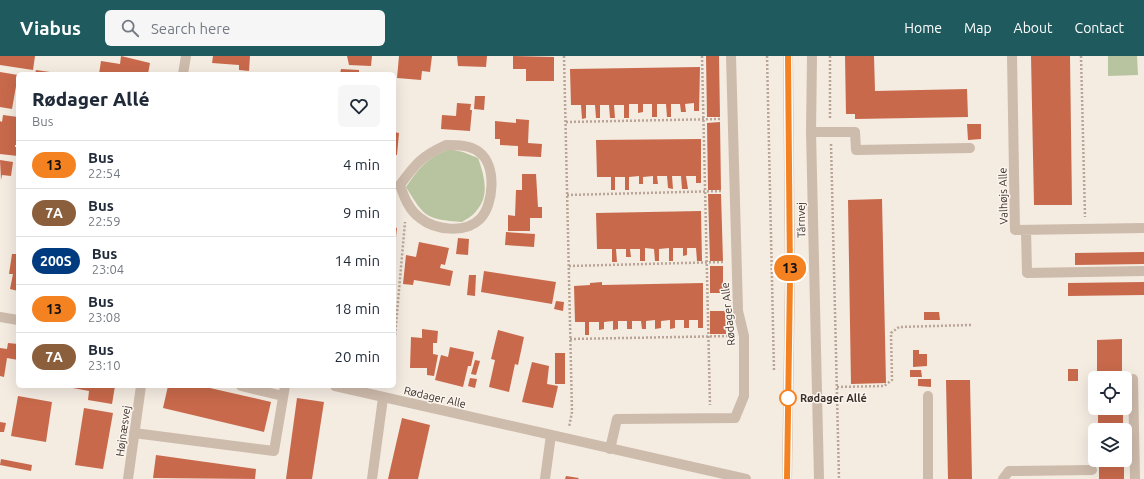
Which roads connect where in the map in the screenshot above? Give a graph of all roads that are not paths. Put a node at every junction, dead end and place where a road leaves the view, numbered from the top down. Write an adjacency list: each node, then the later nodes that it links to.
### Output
1 (186, 56): 6 (street)
2 (731, 56): 24 (street, Rødager Alle)
3 (788, 56): 30 (street, Tårnvej)
4 (812, 56): 7 (street, Tårnvej)
5 (1012, 56): 11 (street, Valhøjs Alle)
6 (183, 72)
7 (811, 132): 8 (street); 31 (street, Tårnvej)
8 (970, 148)
9 (397, 184): 9 (street)
10 (1144, 228): 11 (street)
11 (1026, 230): 12 (street)
12 (1144, 271)
13 (0, 317): 14 (street)
14 (16, 320)
15 (1133, 378): 34 (street)
16 (141, 388): 22 (street, Højnæsvej)
17 (258, 388): 19 (street)
18 (343, 388): 21 (street, Rødager Alle)
19 (284, 391): 22 (street)
20 (928, 396): 32 (street)
21 (383, 398): 23 (street, Rødager Alle); 27 (street)
22 (134, 433): 26 (street, Højnæsvej)
23 (551, 435): 24 (street, Rødager Alle); 28 (street)
24 (610, 449): 29 (street, Rødager Alle)
25 (1092, 470): 33 (street)
26 (128, 479)
27 (372, 479)
28 (545, 479)
29 (746, 479)
30 (787, 479)
31 (820, 479)
32 (928, 479)
33 (1003, 479)
34 (1135, 479)

